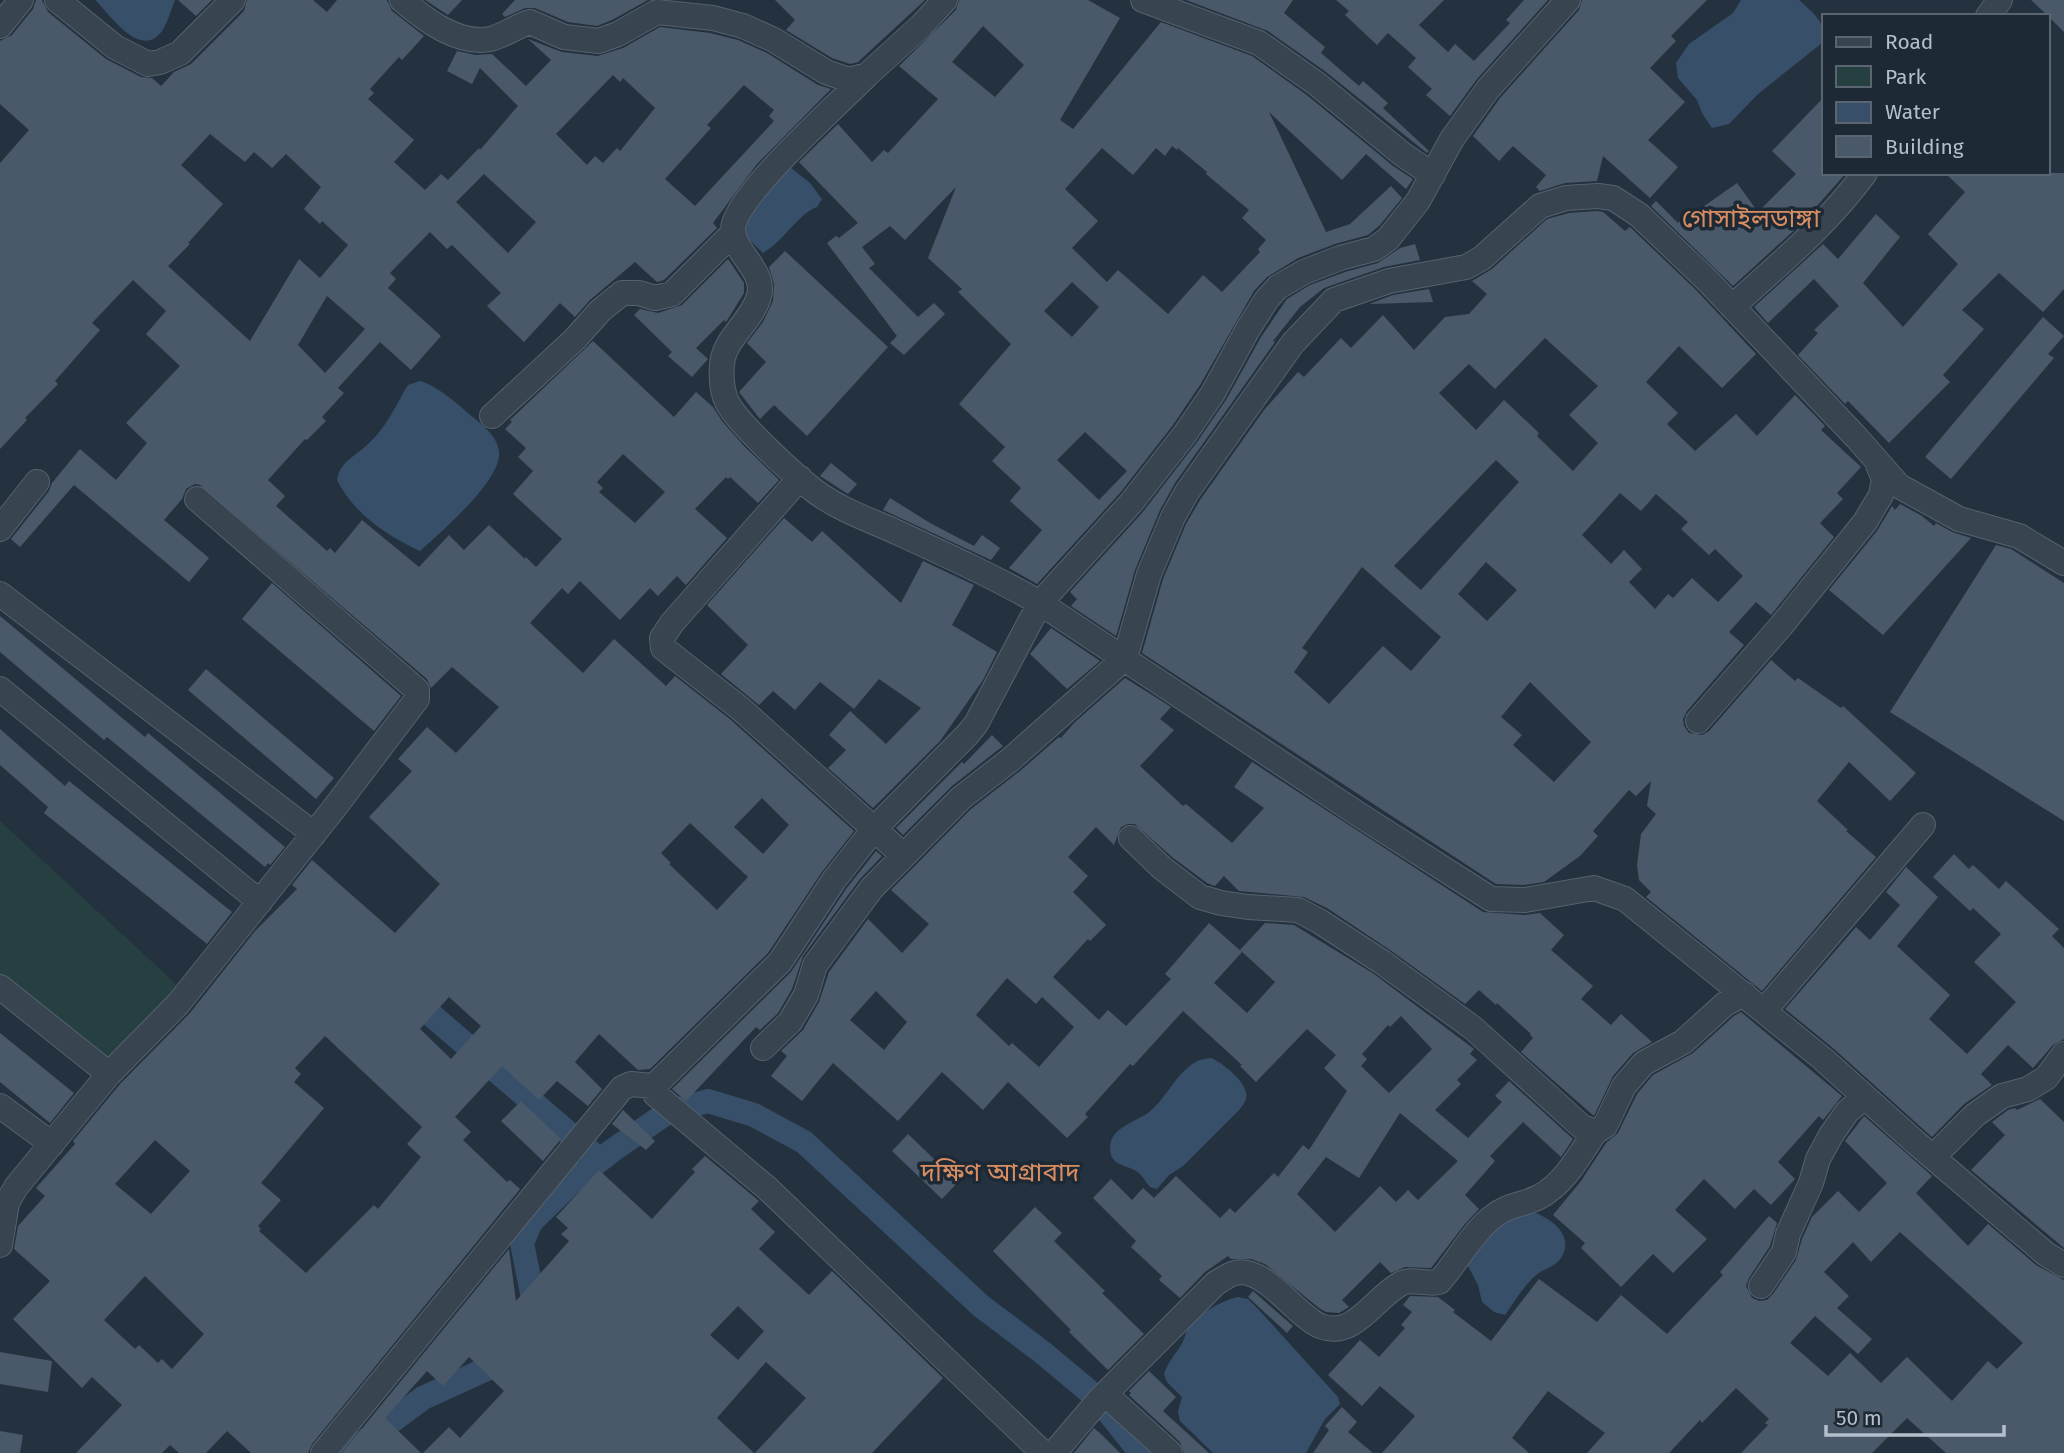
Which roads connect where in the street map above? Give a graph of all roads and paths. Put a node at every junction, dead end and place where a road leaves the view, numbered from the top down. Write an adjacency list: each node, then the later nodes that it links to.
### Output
1 (21, 0): 8 (street)
2 (57, 0): 3 (street)
3 (233, 0)
4 (402, 0): 9 (street)
5 (945, 0): 9 (street)
6 (1143, 0): 10 (street)
7 (1568, 0): 10 (street)
8 (0, 26)
9 (867, 75): 12 (street)
10 (1433, 175): 22 (street)
11 (1863, 175): 13 (street)
12 (733, 233): 14 (street); 16 (street)
13 (1732, 307): 15 (street); 23 (street)
14 (492, 416)
15 (1878, 465): 20 (street); 25 (street)
16 (800, 478): 22 (street); 27 (street)
17 (37, 482): 19 (street)
18 (197, 499): 28 (street)
19 (0, 530)
20 (2064, 563)
21 (0, 594): 28 (street)
22 (1040, 603): 23 (street); 27 (street)
23 (1125, 658): 30 (street); 33 (street)
24 (0, 689): 31 (street)
25 (1698, 721)
26 (1923, 825): 34 (street)
27 (874, 829): 30 (street); 38 (street)
28 (314, 834): 31 (street)
29 (1131, 838): 41 (street)
30 (903, 855): 35 (street)
31 (260, 902): 37 (street)
32 (0, 987): 37 (street)
33 (1744, 994): 34 (street); 41 (street)
34 (1764, 1010): 39 (street)
35 (763, 1048)
36 (2064, 1054): 43 (street)
37 (109, 1074): 42 (street)
38 (655, 1091): 49 (street); 50 (street)
39 (1864, 1097): 43 (street); 47 (street)
40 (0, 1106): 42 (street)
41 (1595, 1132): 48 (street)
42 (52, 1144): 44 (street)
43 (1933, 1157): 46 (street)
44 (8, 1186): 45 (street)
45 (0, 1245)
46 (2064, 1265)
47 (1761, 1286)
48 (1102, 1397): 49 (street); 51 (street)
49 (1052, 1451)
50 (323, 1453)
51 (1170, 1453)

